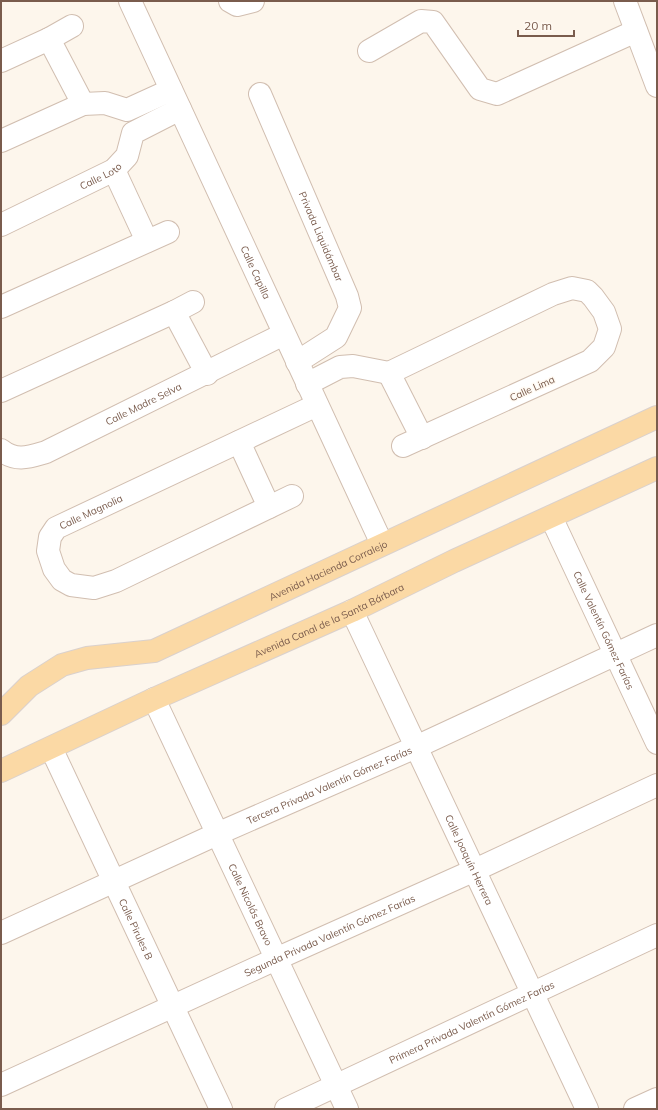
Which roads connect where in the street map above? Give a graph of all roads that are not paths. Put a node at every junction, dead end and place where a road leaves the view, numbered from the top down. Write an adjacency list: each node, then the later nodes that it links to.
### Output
1 (130, 1): 12 (street, Calle Capilla)
2 (230, 1): 3 (street)
3 (253, 1)
4 (625, 1): 6 (street)
5 (72, 26): 7 (street)
6 (636, 31): 8 (street); 10 (street)
7 (49, 39): 9 (street); 13 (street)
8 (369, 51)
9 (1, 61)
10 (657, 86)
11 (260, 94): 21 (street, Privada Liquidámbar)
12 (176, 99): 13 (street); 15 (street, Calle Loto); 20 (street, Calle Capilla)
13 (83, 104): 14 (street)
14 (1, 141)
15 (114, 170): 16 (street, Calle Loto); 18 (street)
16 (1, 225)
17 (168, 232): 18 (street)
18 (147, 241): 19 (street)
19 (1, 307)
20 (284, 334): 21 (street, Calle Capilla); 23 (street, Calle Madre Selva)
21 (297, 362): 24 (street, Calle Capilla)
22 (389, 373): 22 (street, Calle Lima); 24 (street)
23 (207, 374): 25 (street); 29 (street, Calle Madre Selva)
24 (307, 384): 26 (street, Calle Capilla)
25 (1, 391)
26 (317, 405): 28 (street, Calle Magnolia); 34 (street, Calle Capilla)
27 (657, 416): 34 (main road, Avenida Hacienda Corralejo)
28 (239, 442): 32 (street); 32 (street, Calle Magnolia)
29 (1, 450)
30 (657, 468): 33 (main road, Avenida Canal de la Santa Bárbara)
31 (292, 496): 32 (street, Calle Magnolia)
32 (269, 507)
33 (551, 516): 35 (main road, Avenida Canal de la Santa Bárbara); 37 (street, Calle Valentín Gómez Farías)
34 (382, 544): 39 (main road, Avenida Hacienda Corralejo)
35 (352, 611): 38 (main road, Avenida Canal de la Santa Bárbara); 41 (street, Calle Joaquín Herrera)
36 (657, 635): 37 (street, Tercera Privada Valentín Gómez Farías)
37 (615, 654): 40 (street, Calle Valentín Gómez Farías); 41 (street, Tercera Privada Valentín Gómez Farías)
38 (154, 699): 42 (main road, Avenida Canal de la Santa Bárbara); 45 (street, Calle Nicolás Bravo)
39 (1, 714)
40 (657, 743)
41 (416, 747): 45 (street, Tercera Privada Valentín Gómez Farías); 46 (street, Calle Joaquín Herrera)
42 (51, 748): 43 (main road, Avenida Canal de la Santa Bárbara); 47 (street, Calle Pirules B)
43 (1, 771)
44 (657, 785): 46 (street, Segunda Privada Valentín Gómez Farías)
45 (217, 834): 47 (street, Tercera Privada Valentín Gómez Farías); 50 (street, Calle Nicolás Bravo)
46 (475, 870): 50 (street, Segunda Privada Valentín Gómez Farías); 51 (street, Calle Joaquín Herrera)
47 (114, 882): 48 (street, Tercera Privada Valentín Gómez Farías); 52 (street, Calle Pirules B)
48 (1, 933)
49 (657, 935): 51 (street, Primera Privada Valentín Gómez Farías)
50 (276, 959): 52 (street, Segunda Privada Valentín Gómez Farías); 54 (street, Calle Nicolás Bravo)
51 (533, 994): 54 (street, Primera Privada Valentín Gómez Farías); 59 (street, Calle Joaquín Herrera)
52 (173, 1006): 53 (street, Segunda Privada Valentín Gómez Farías); 56 (street, Calle Pirules B)
53 (1, 1085)
54 (336, 1086): 57 (street, Primera Privada Valentín Gómez Farías); 58 (street, Calle Nicolás Bravo)
55 (657, 1099): 60 (street)
56 (221, 1109)
57 (286, 1109)
58 (347, 1109)
59 (587, 1109)
60 (635, 1109)

